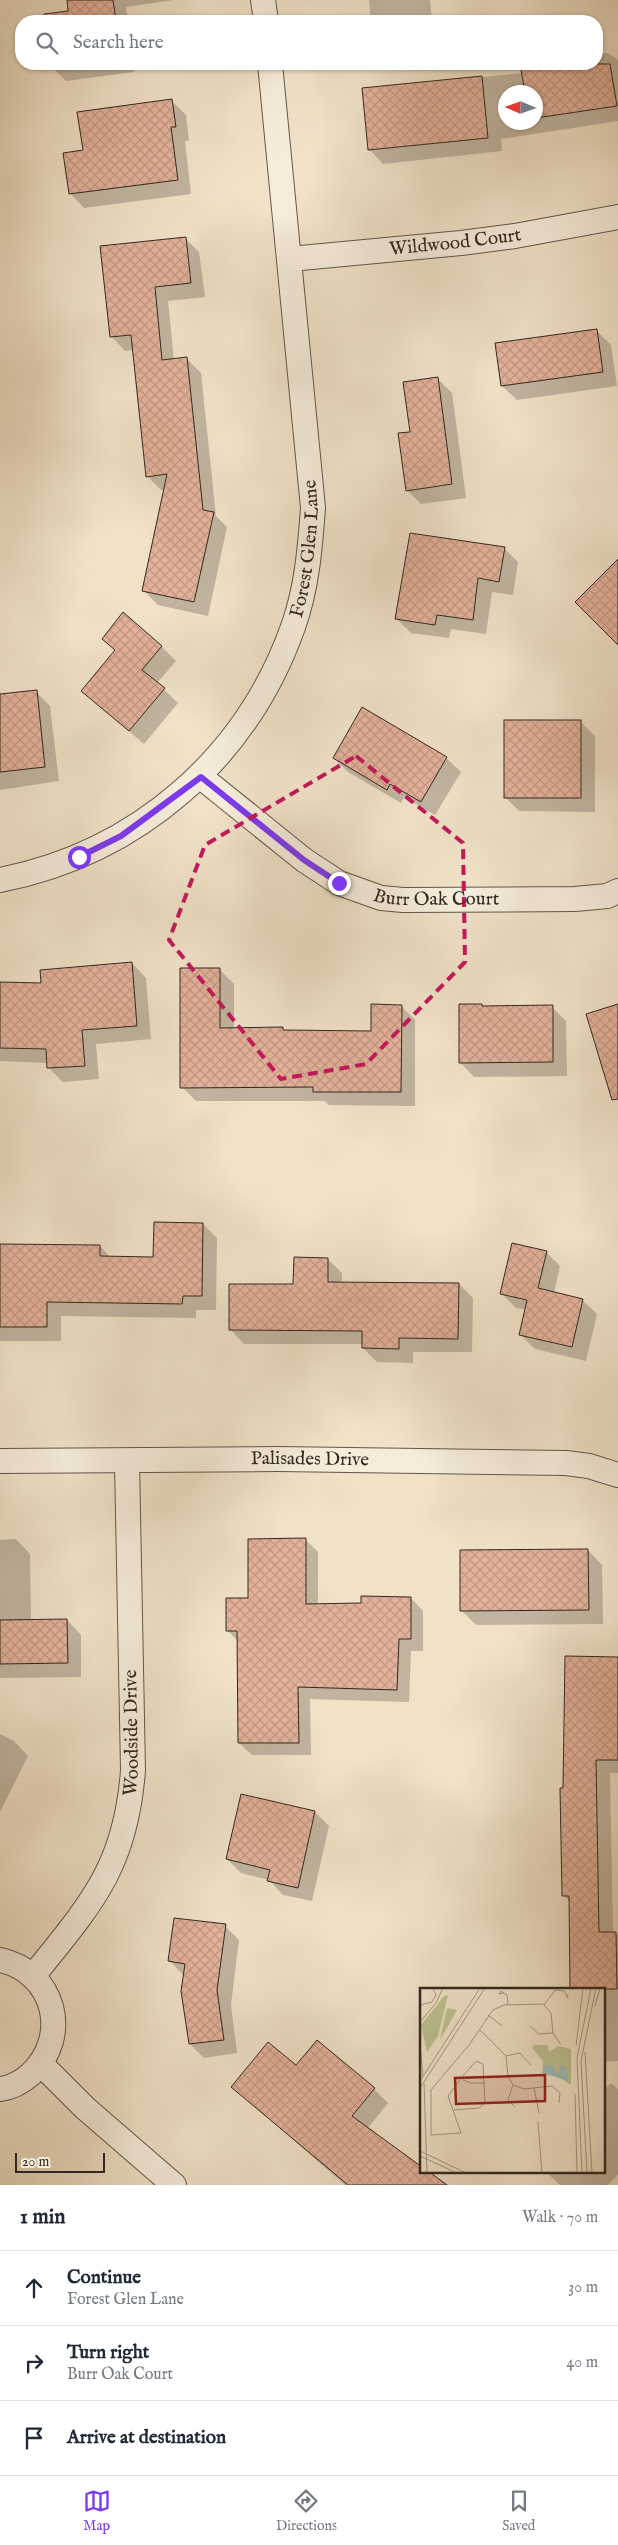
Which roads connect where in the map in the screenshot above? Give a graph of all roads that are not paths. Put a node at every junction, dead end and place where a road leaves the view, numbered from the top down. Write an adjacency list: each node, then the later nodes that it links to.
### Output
1 (263, 0): 2 (street)
2 (265, 15)
3 (271, 70): 5 (street, Forest Glen Lane)
4 (618, 217): 5 (street, Wildwood Court)
5 (290, 259): 6 (street, Forest Glen Lane)
6 (201, 777): 7 (street, Forest Glen Lane); 8 (street, Burr Oak Court)
7 (0, 880)
8 (618, 891)
9 (0, 1461): 10 (street, Palisades Drive)
10 (127, 1462): 11 (street, Palisades Drive); 13 (street, Woodside Drive)
11 (618, 1475)
12 (0, 1960): 13 (street)
13 (33, 1976): 14 (street)
14 (41, 2064): 15 (street); 16 (street)
15 (0, 2089)
16 (174, 2185)

